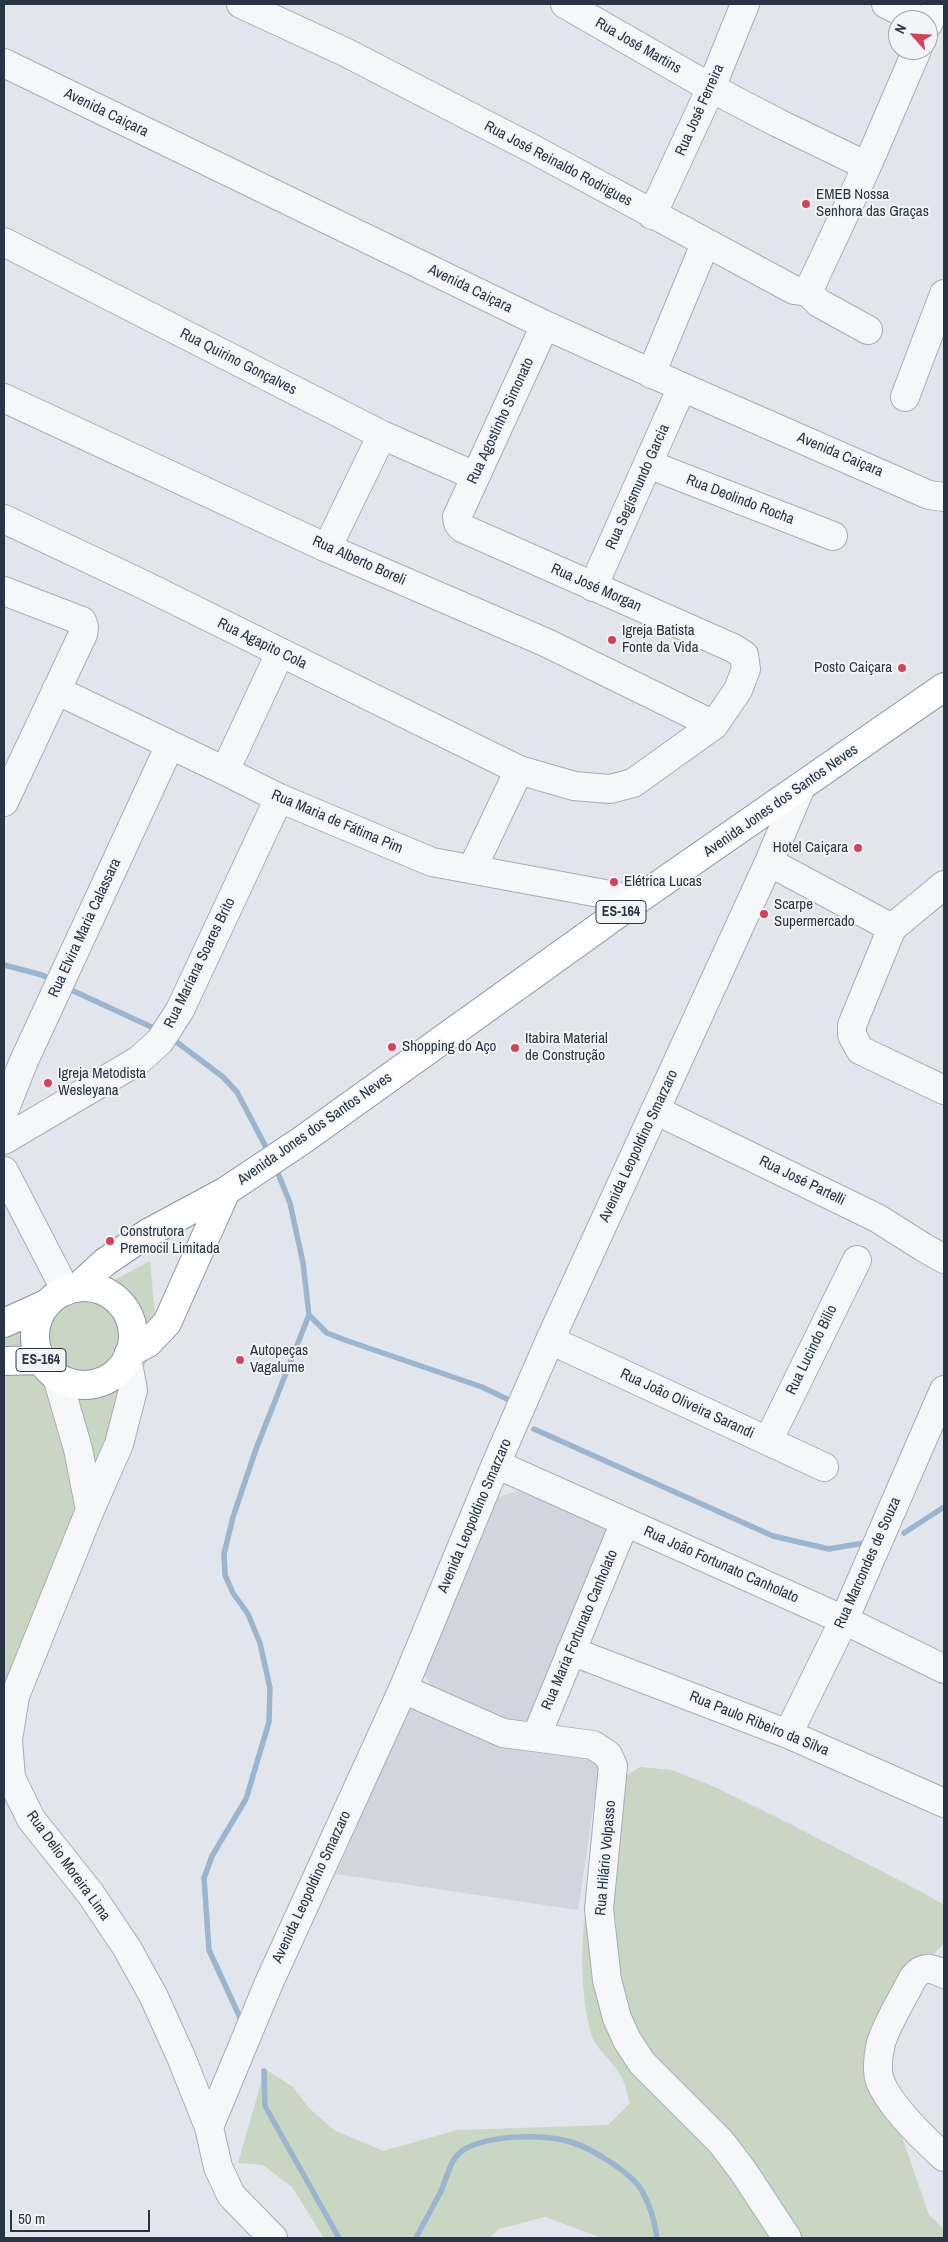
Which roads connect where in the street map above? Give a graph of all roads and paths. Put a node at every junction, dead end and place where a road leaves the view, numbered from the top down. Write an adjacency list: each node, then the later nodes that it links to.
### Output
1 (241, 4): 10 (street, Rua José Reinaldo Rodrigues)
2 (565, 4): 8 (street, Rua José Martins)
3 (745, 4): 8 (street, Rua José Ferreira)
4 (886, 4): 5 (street)
5 (898, 10)
6 (913, 60): 9 (street)
7 (4, 63): 15 (street, Avenida Caiçara)
8 (711, 88): 9 (street, Rua José Martins); 10 (street, Rua José Ferreira)
9 (867, 166): 13 (street)
10 (652, 215): 12 (street, Rua José Reinaldo Rodrigues)
11 (4, 242): 21 (street, Rua Quirino Gonçalves)
12 (705, 244): 13 (street, Rua José Reinaldo Rodrigues); 17 (street)
13 (808, 292): 16 (street, Rua José Reinaldo Rodrigues)
14 (944, 294): 19 (street)
15 (545, 325): 17 (street, Avenida Caiçara); 23 (street, Rua Agostinho Simonato)
16 (868, 330)
17 (651, 374): 18 (street, Avenida Caiçara)
18 (682, 388): 22 (street, Rua Segismundo Garcia); 24 (street, Avenida Caiçara)
19 (905, 397)
20 (4, 398): 28 (street, Rua Alberto Boreli)
21 (382, 435): 23 (street, Rua Quirino Gonçalves); 28 (street)
22 (648, 464): 27 (street, Rua Deolindo Rocha); 29 (street, Rua Segismundo Garcia)
23 (475, 476): 25 (street, Rua Agostinho Simonato)
24 (944, 498)
25 (457, 517): 29 (street, Rua José Morgan)
26 (4, 519): 31 (street, Rua Agapito Cola)
27 (833, 536)
28 (328, 548): 34 (street, Rua Alberto Boreli)
29 (593, 587): 34 (street, Rua José Morgan)
30 (4, 592): 33 (street)
31 (280, 653): 37 (street, Rua Agapito Cola); 38 (street)
32 (944, 687): 39 (highway, Avenida Jones dos Santos Neves / ES-164)
33 (56, 690): 35 (street, Rua Maria de Fátima Pim); 36 (street)
34 (714, 725): 37 (street, Rua José Morgan)
35 (170, 745): 38 (street, Rua Maria de Fátima Pim); 49 (street, Rua Elvira Maria Calassara)
36 (13, 756): 41 (street)
37 (519, 770): 43 (street)
38 (226, 771): 40 (street, Rua Maria de Fátima Pim)
39 (801, 787): 42 (street, Avenida Leopoldino Smarzaro); 45 (highway, Avenida Jones dos Santos Neves / ES-164)
40 (279, 798): 43 (street, Rua Maria de Fátima Pim); 50 (street, Rua Mariana Soares Brito)
41 (4, 802)
42 (769, 862): 46 (street); 48 (street, Avenida Leopoldino Smarzaro)
43 (472, 869): 45 (street, Rua Maria de Fátima Pim)
44 (944, 886): 46 (street)
45 (637, 900): 52 (highway, Avenida Jones dos Santos Neves / ES-164)
46 (892, 928): 47 (street)
47 (944, 1090)
48 (655, 1110): 53 (street, Rua José Partelli); 57 (street, Avenida Leopoldino Smarzaro)
49 (4, 1111)
50 (4, 1140)
51 (4, 1171): 55 (street)
52 (226, 1191): 55 (highway, Avenida Jones dos Santos Neves / ES-164); 58 (highway, Avenida Jones dos Santos Neves / ES-164)
53 (944, 1259)
54 (857, 1260): 62 (street, Rua Lucindo Bilio)
55 (63, 1294): 56 (highway, Avenida Jones dos Santos Neves / ES-164); 58 (highway); 60 (highway, Avenida Jones dos Santos Neves / ES-164)
56 (4, 1323)
57 (550, 1340): 62 (street, Rua João Oliveira Sarandi); 63 (street, Avenida Leopoldino Smarzaro)
58 (128, 1355): 60 (highway, Avenida Jones dos Santos Neves / ES-164); 65 (street, Rua Delio Moreira Lima)
59 (4, 1361): 60 (highway, Avenida Jones dos Santos Neves / ES-164)
60 (49, 1368): 65 (street)
61 (944, 1390): 67 (street, Rua Marcondes de Souza)
62 (768, 1441): 64 (street, Rua João Oliveira Sarandi)
63 (496, 1464): 66 (street, Rua João Fortunato Canholato); 70 (street, Avenida Leopoldino Smarzaro)
64 (824, 1467)
65 (90, 1510): 75 (street, Rua Delio Moreira Lima)
66 (625, 1522): 67 (street, Rua João Fortunato Canholato); 68 (street, Rua Maria Fortunato Canholato)
67 (844, 1620): 69 (street, Rua João Fortunato Canholato); 71 (street, Rua Marcondes de Souza)
68 (571, 1651): 71 (street, Rua Paulo Ribeiro da Silva); 72 (street, Rua Maria Fortunato Canholato)
69 (944, 1669)
70 (403, 1689): 72 (street, Rua Hilário Volpasso); 75 (street, Avenida Leopoldino Smarzaro)
71 (788, 1734): 73 (street, Rua Paulo Ribeiro da Silva)
72 (536, 1737): 78 (street, Rua Hilário Volpasso)
73 (944, 1802)
74 (944, 1974): 76 (street)
75 (209, 2127): 77 (street)
76 (944, 2157)
77 (273, 2238)
78 (787, 2238)

